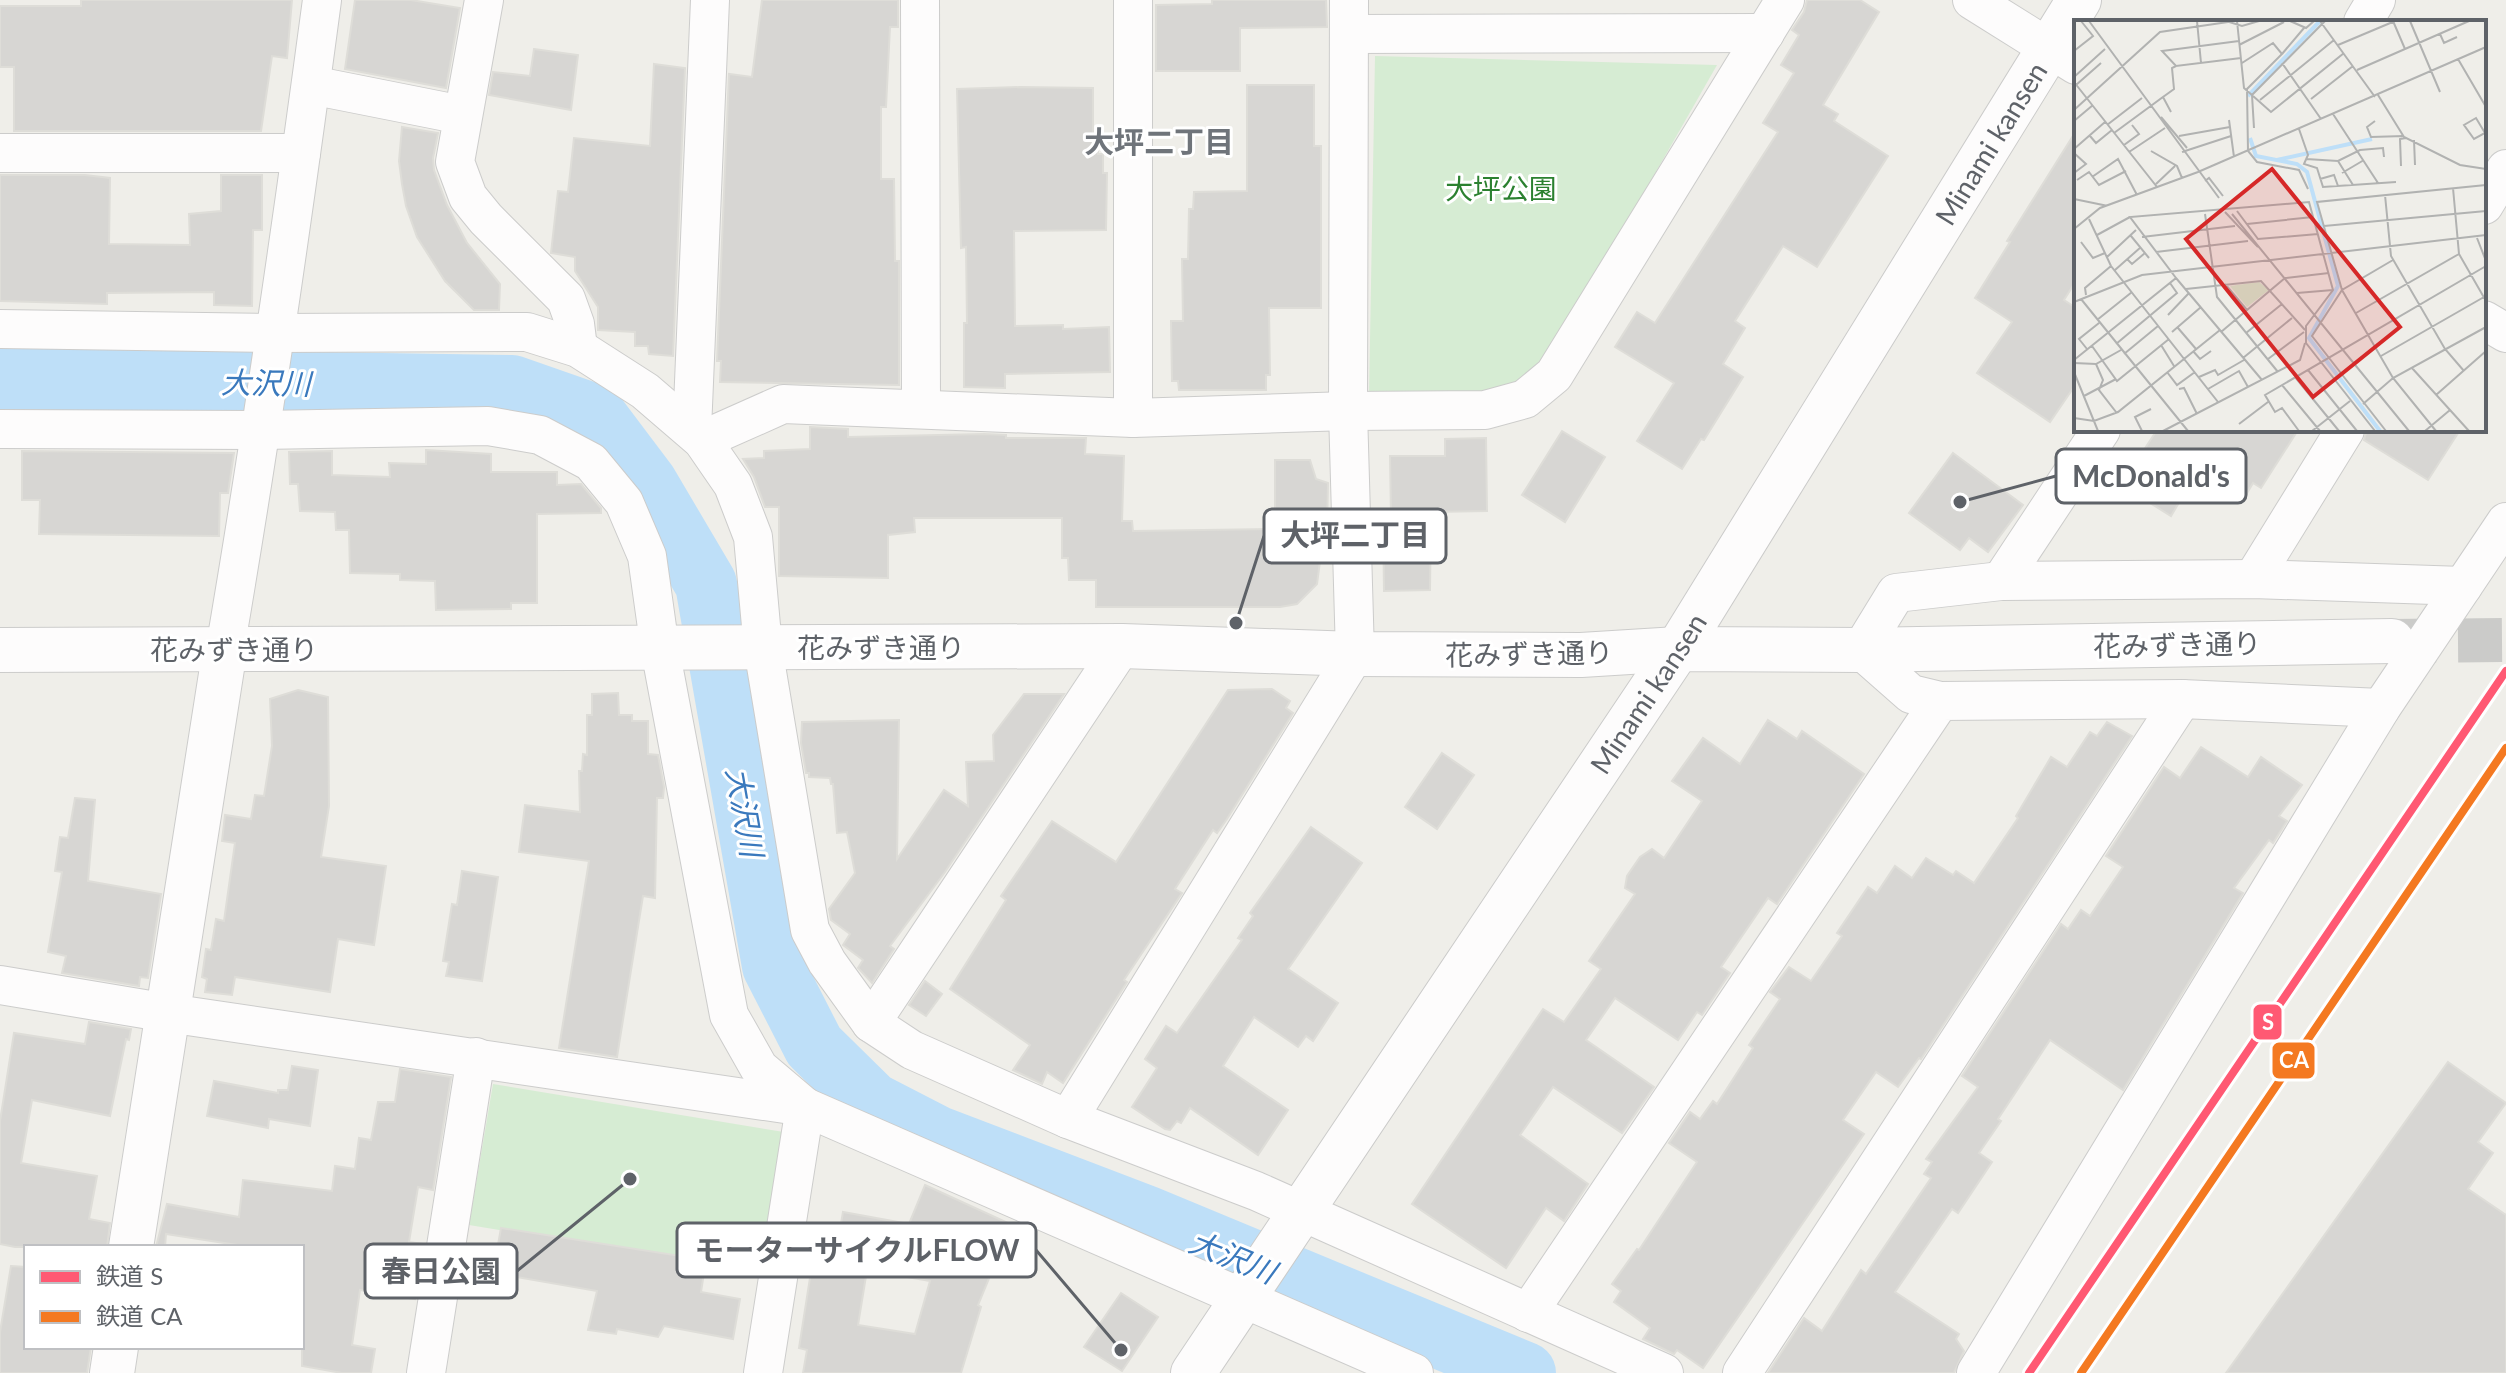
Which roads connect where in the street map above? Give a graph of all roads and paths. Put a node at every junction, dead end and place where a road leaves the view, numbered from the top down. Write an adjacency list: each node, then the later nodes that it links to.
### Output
1 (322, 0): 14 (street)
2 (484, 0): 15 (street)
3 (710, 0): 32 (street)
4 (920, 0): 25 (street)
5 (1133, 0): 27 (street)
6 (1785, 0): 12 (street)
7 (1972, 0): 13 (street)
8 (2079, 0): 13 (street, Minami kansen)
9 (2376, 0): 11 (street)
10 (1350, 17): 12 (street); 26 (street)
11 (2364, 20)
12 (1765, 33): 26 (street)
13 (2062, 57): 42 (street, Minami kansen)
14 (311, 85): 15 (street); 17 (street)
15 (462, 115): 24 (street)
16 (0, 153): 17 (street)
17 (301, 153): 22 (street)
18 (2506, 169): 19 (street)
19 (2486, 202)
20 (2486, 321): 23 (street)
21 (0, 329): 22 (street)
22 (274, 333): 24 (street); 29 (street)
23 (2506, 333)
24 (578, 348): 32 (street)
25 (921, 408): 27 (street); 32 (street)
26 (1348, 411): 27 (street); 45 (street)
27 (1133, 418)
28 (0, 429): 29 (street)
29 (262, 430): 40 (street); 41 (street)
30 (2100, 432): 35 (street)
31 (2344, 432): 34 (street)
32 (697, 435): 39 (street)
33 (2506, 522): 36 (street)
34 (2253, 579): 35 (street); 36 (street)
35 (2001, 581): 44 (street)
36 (2463, 586): 48 (street)
37 (2392, 641): 44 (street, 花みずき通り)
38 (1122, 646): 39 (street, 花みずき通り); 45 (street, 花みずき通り); 51 (street)
39 (763, 648): 41 (street, 花みずき通り); 51 (street)
40 (225, 649): 41 (street, 花みずき通り); 43 (street, 花みずき通り); 50 (street)
41 (660, 649): 53 (street)
42 (1678, 649): 44 (street, 花みずき通り); 45 (street, 花みずき通り); 55 (street, Minami kansen)
43 (0, 650)
44 (1861, 650): 47 (street)
45 (1355, 654): 54 (street)
46 (2182, 699): 47 (street); 48 (street); 66 (street)
47 (1940, 701): 58 (street)
48 (2381, 708): 67 (street)
49 (0, 985): 50 (street)
50 (168, 1013): 52 (street); 56 (street)
51 (871, 1023): 54 (street)
52 (476, 1057): 53 (street); 61 (street)
53 (805, 1107): 57 (street); 62 (street)
54 (1068, 1119): 55 (street)
55 (1298, 1217): 57 (street, Minami kansen); 58 (street)
56 (131, 1245)
57 (1247, 1291): 63 (street, Minami kansen); 64 (street)
58 (1528, 1313): 65 (street)
59 (116, 1349): 60 (street)
60 (112, 1373)
61 (426, 1373)
62 (763, 1373)
63 (1193, 1373)
64 (1414, 1373)
65 (1664, 1373)
66 (1742, 1373)
67 (1976, 1373)

